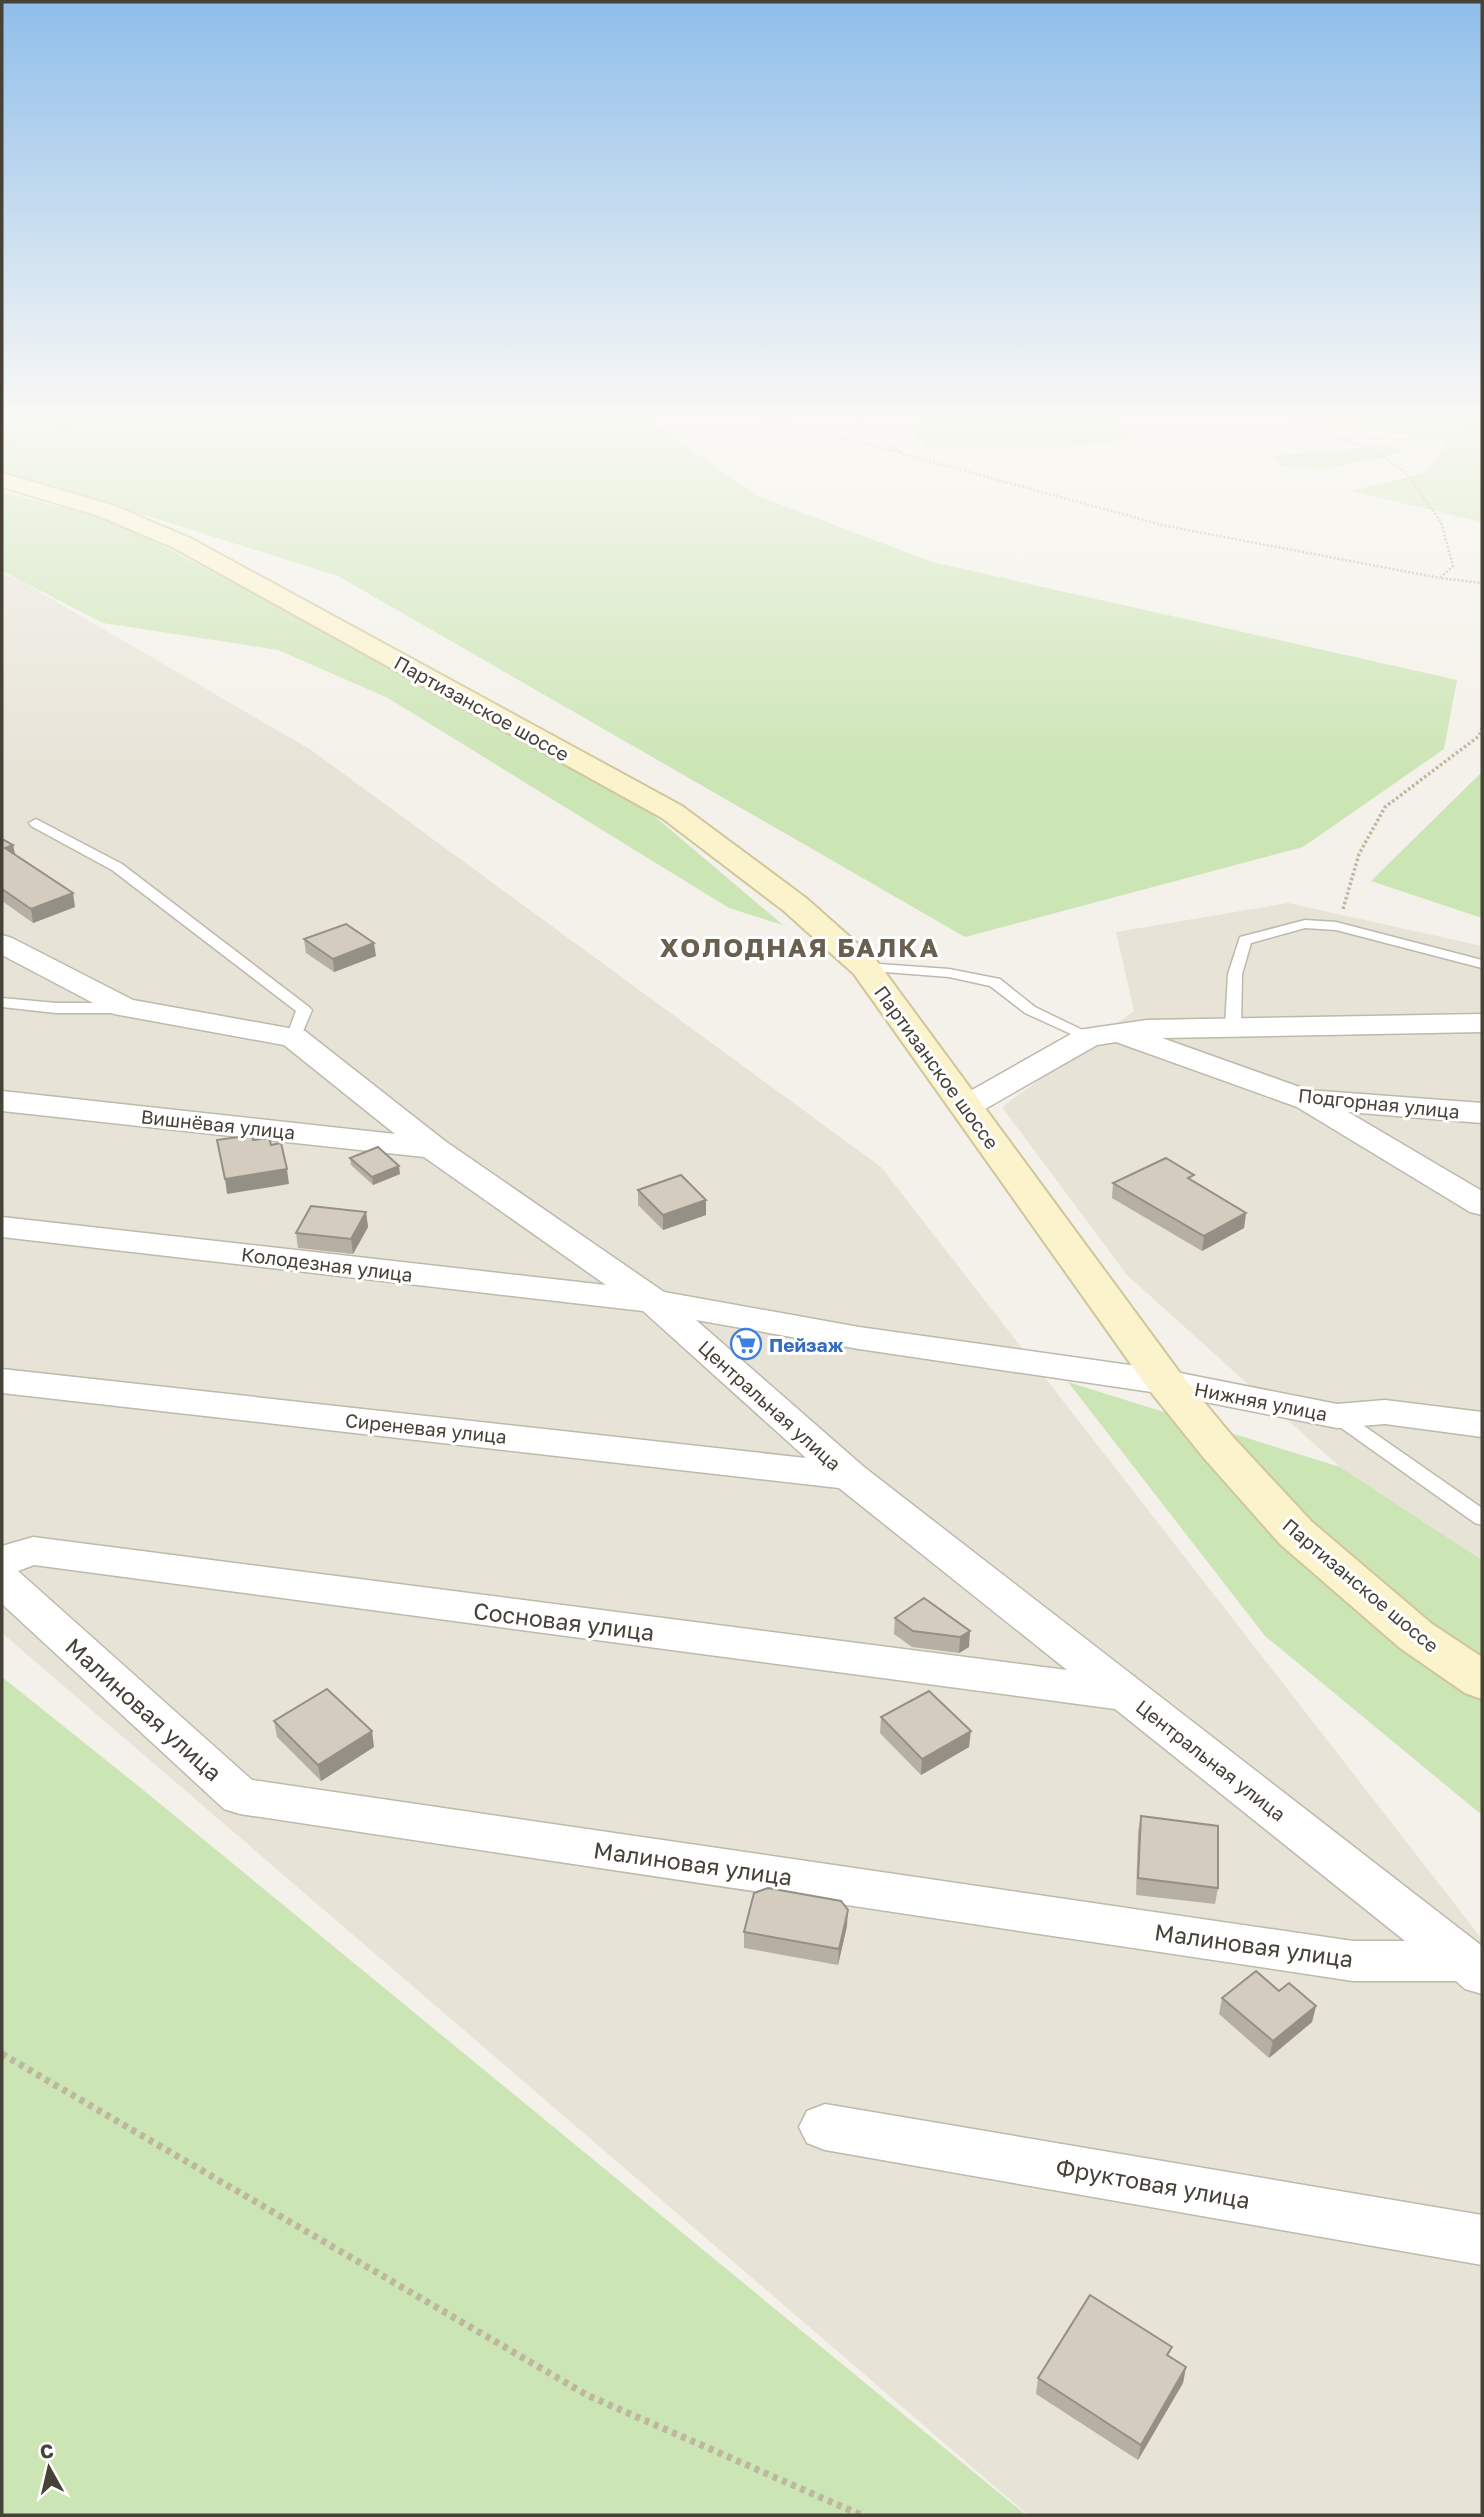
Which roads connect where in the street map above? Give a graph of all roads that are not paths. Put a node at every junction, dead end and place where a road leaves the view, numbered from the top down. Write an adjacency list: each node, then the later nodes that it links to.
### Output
1 (164, 535): 5 (main road, Партизанское шоссе)
2 (36, 823): 11 (lane)
3 (2, 944): 7 (street, Центральная улица)
4 (1482, 964): 9 (lane)
5 (864, 967): 10 (lane); 14 (main road, Партизанское шоссе)
6 (2, 1003): 7 (lane)
7 (125, 1008): 11 (street, Центральная улица)
8 (1482, 1023): 9 (street)
9 (1233, 1027): 10 (street)
10 (1103, 1035): 12 (street, Подгорная улица); 14 (street)
11 (294, 1038): 16 (street, Центральная улица)
12 (1304, 1099): 15 (street, Подгорная улица); 17 (street)
13 (2, 1101): 16 (street, Вишнёвая улица)
14 (967, 1106): 21 (main road, Партизанское шоссе)
15 (1482, 1114)
16 (433, 1148): 19 (street, Центральная улица)
17 (1482, 1205)
18 (2, 1227): 19 (street, Колодезная улица)
19 (653, 1301): 21 (street, Колодезная улица); 24 (street, Центральная улица)
20 (2, 1381): 24 (street, Сиреневая улица)
21 (1166, 1382): 22 (street, Нижняя улица); 28 (main road, Партизанское шоссе)
22 (1337, 1416): 23 (street, Нижняя улица); 25 (lane)
23 (1482, 1424)
24 (850, 1476): 29 (street, Центральная улица)
25 (1482, 1518)
26 (2, 1561): 29 (street, Сосновая улица)
27 (2, 1580): 30 (street, Малиновая улица)
28 (1482, 1681)
29 (1127, 1695): 30 (street, Центральная улица)
30 (1474, 1967)
31 (825, 2127): 32 (street, Фруктовая улица)
32 (1482, 2240)

